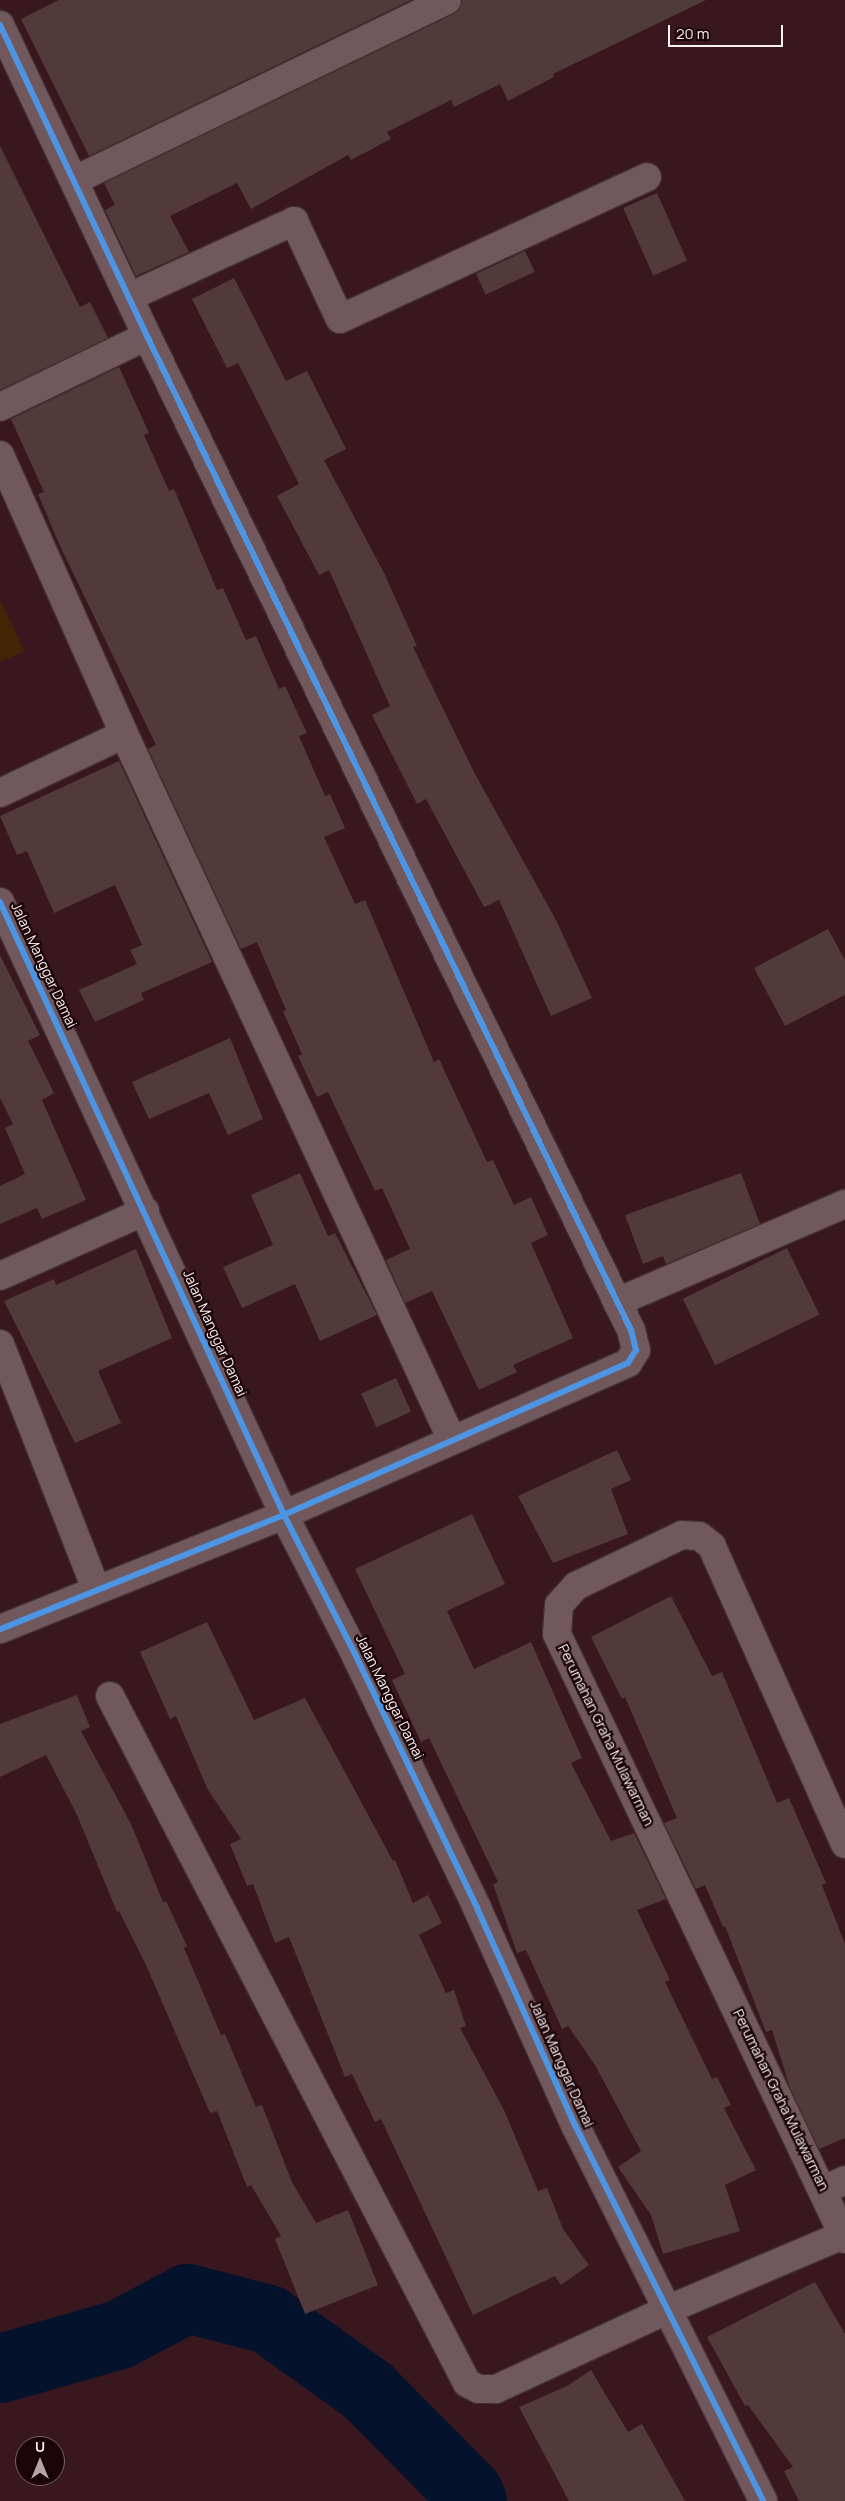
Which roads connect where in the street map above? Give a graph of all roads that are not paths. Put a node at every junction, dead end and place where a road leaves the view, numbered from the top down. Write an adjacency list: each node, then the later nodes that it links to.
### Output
1 (447, 0): 4 (street)
2 (0, 25): 4 (street)
3 (647, 177): 5 (street)
4 (75, 180): 5 (street)
5 (129, 297): 6 (street)
6 (147, 336): 7 (street); 15 (street)
7 (0, 407)
8 (0, 455): 9 (street)
9 (124, 734): 10 (street); 17 (street)
10 (0, 793)
11 (0, 902): 13 (street, Jalan Manggar Damai)
12 (845, 1204): 15 (street)
13 (146, 1210): 14 (street); 18 (street, Jalan Manggar Damai)
14 (0, 1276)
15 (617, 1302): 17 (street)
16 (0, 1344): 19 (street)
17 (452, 1440): 18 (street)
18 (284, 1516): 19 (street); 25 (street, Jalan Manggar Damai)
19 (96, 1589): 20 (street)
20 (0, 1629)
21 (110, 1696): 25 (street, Perumahan Graha Mulawarman)
22 (845, 1844): 23 (street, Perumahan Graha Mulawarman)
23 (835, 2185): 24 (street, Perumahan Graha Mulawarman)
24 (844, 2237): 25 (street, Perumahan Graha Mulawarman)
25 (667, 2310): 26 (street, Jalan Manggar Damai)
26 (763, 2501)

